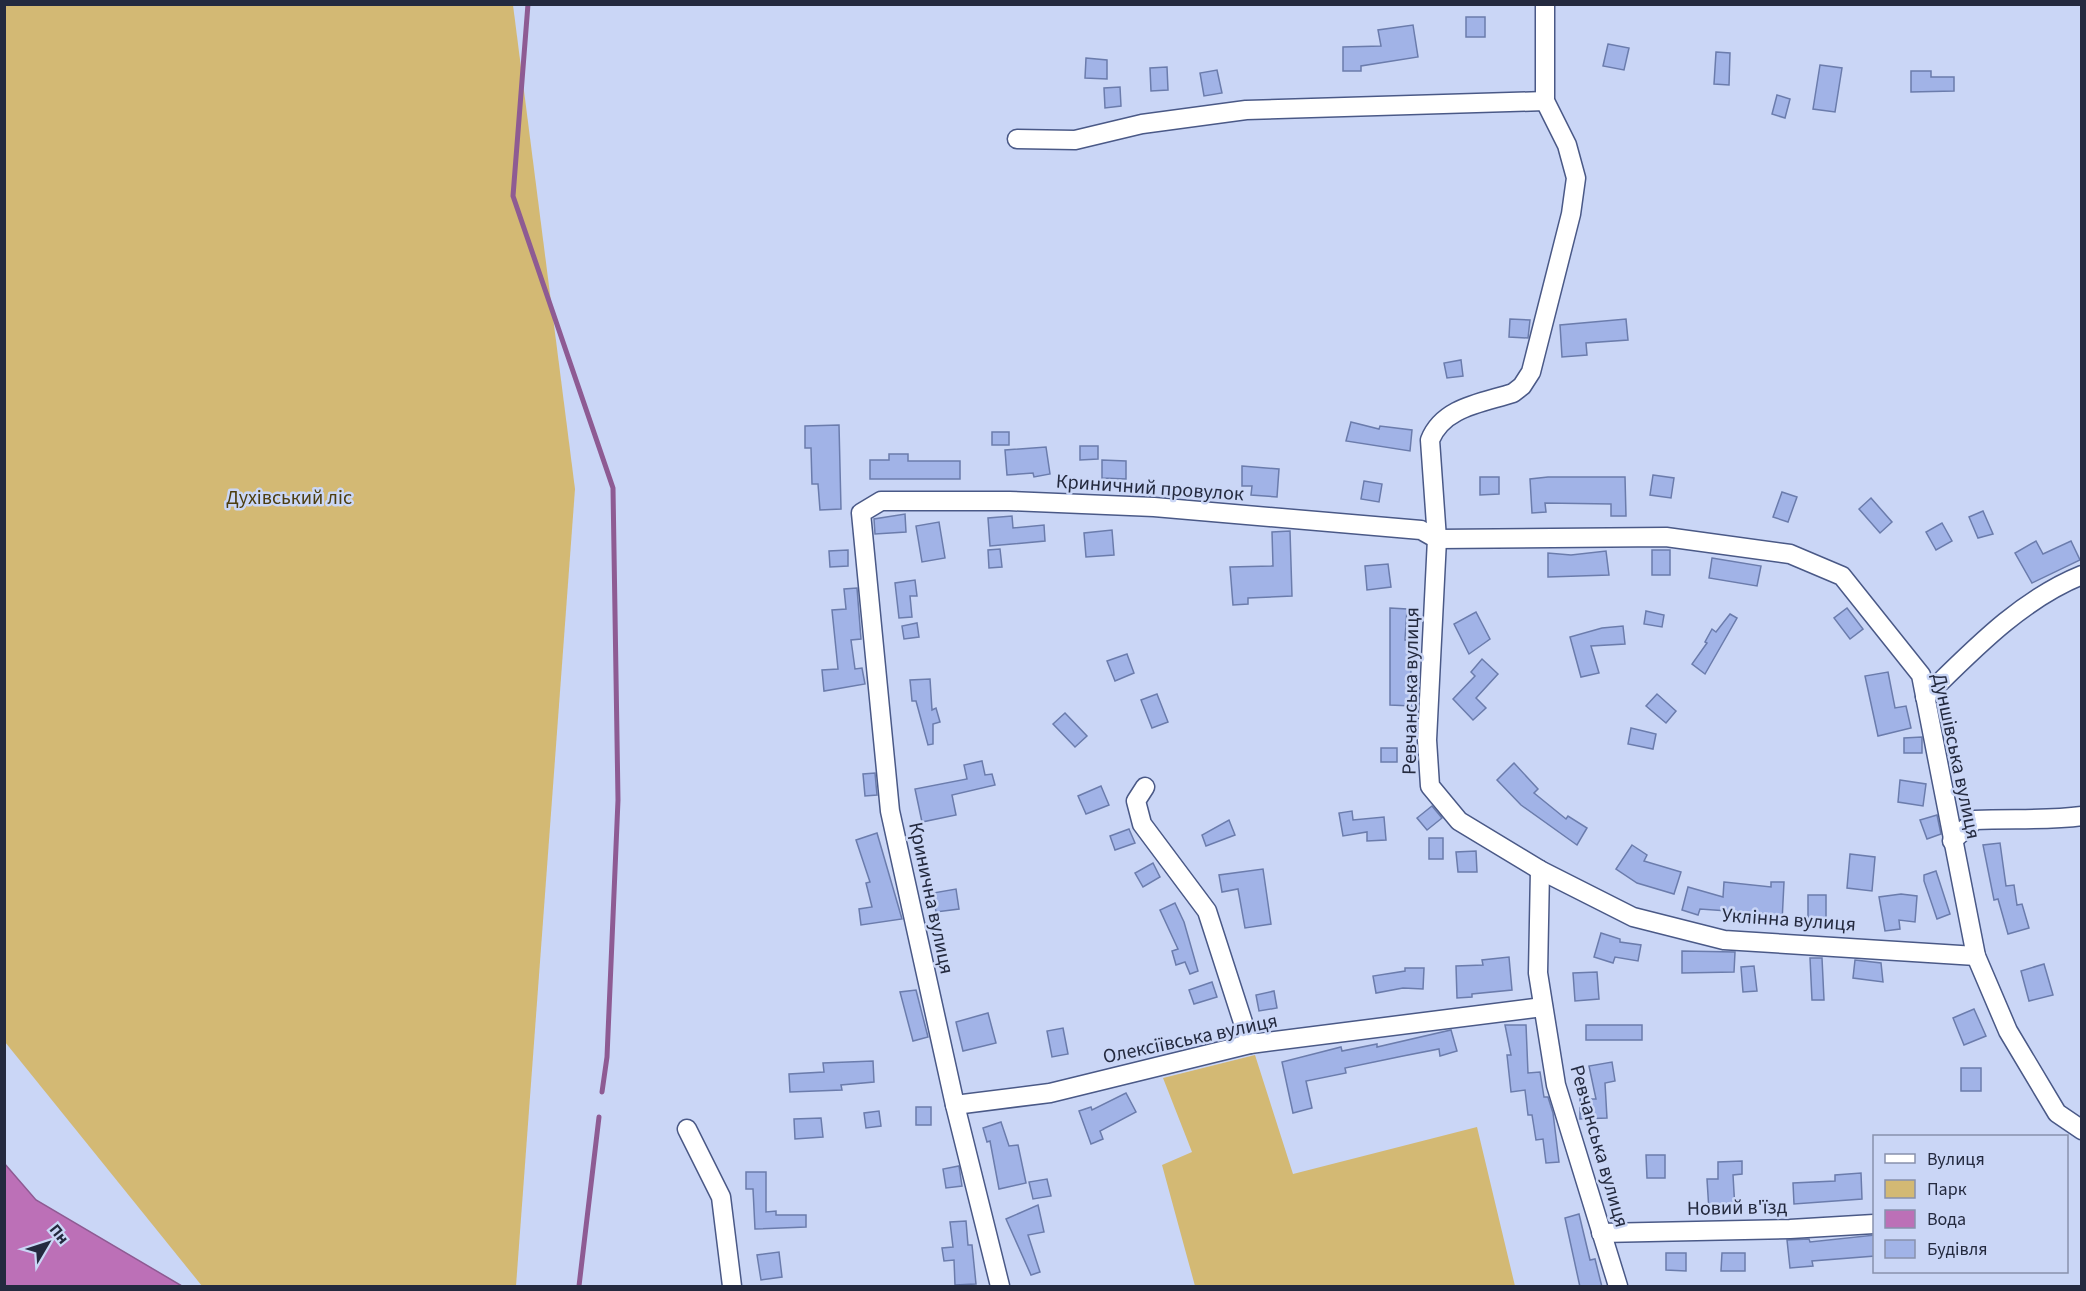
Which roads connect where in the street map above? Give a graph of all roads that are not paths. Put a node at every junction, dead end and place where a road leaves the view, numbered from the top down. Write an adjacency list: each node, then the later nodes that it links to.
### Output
1 (1545, 4): 2 (street)
2 (1545, 101): 3 (street); 5 (street, Ревчанська вулиця)
3 (1017, 139)
4 (861, 513): 5 (street, Криничний провулок); 15 (street, Кринична вулиця)
5 (1437, 539): 7 (street, Дуншівська вулиця); 11 (street, Ревчанська вулиця)
6 (2082, 575): 7 (street)
7 (1925, 697): 10 (street, Дуншівська вулиця)
8 (1145, 787): 14 (street)
9 (2082, 816): 10 (street)
10 (1952, 841): 12 (street, Дуншівська вулиця)
11 (1540, 870): 12 (street, Уклінна вулиця); 13 (street, Ревчанська вулиця)
12 (1976, 956): 17 (street, Дуншівська вулиця)
13 (1544, 1007): 14 (street, Олексіївська вулиця); 19 (street, Ревчанська вулиця)
14 (1250, 1044): 15 (street, Олексіївська вулиця)
15 (955, 1105): 21 (street, Кринична вулиця)
16 (687, 1129): 20 (street)
17 (2082, 1130)
18 (1873, 1224): 19 (street, Новий в'їзд)
19 (1601, 1233): 22 (street, Ревчанська вулиця)
20 (732, 1287)
21 (1000, 1287)
22 (1618, 1287)

